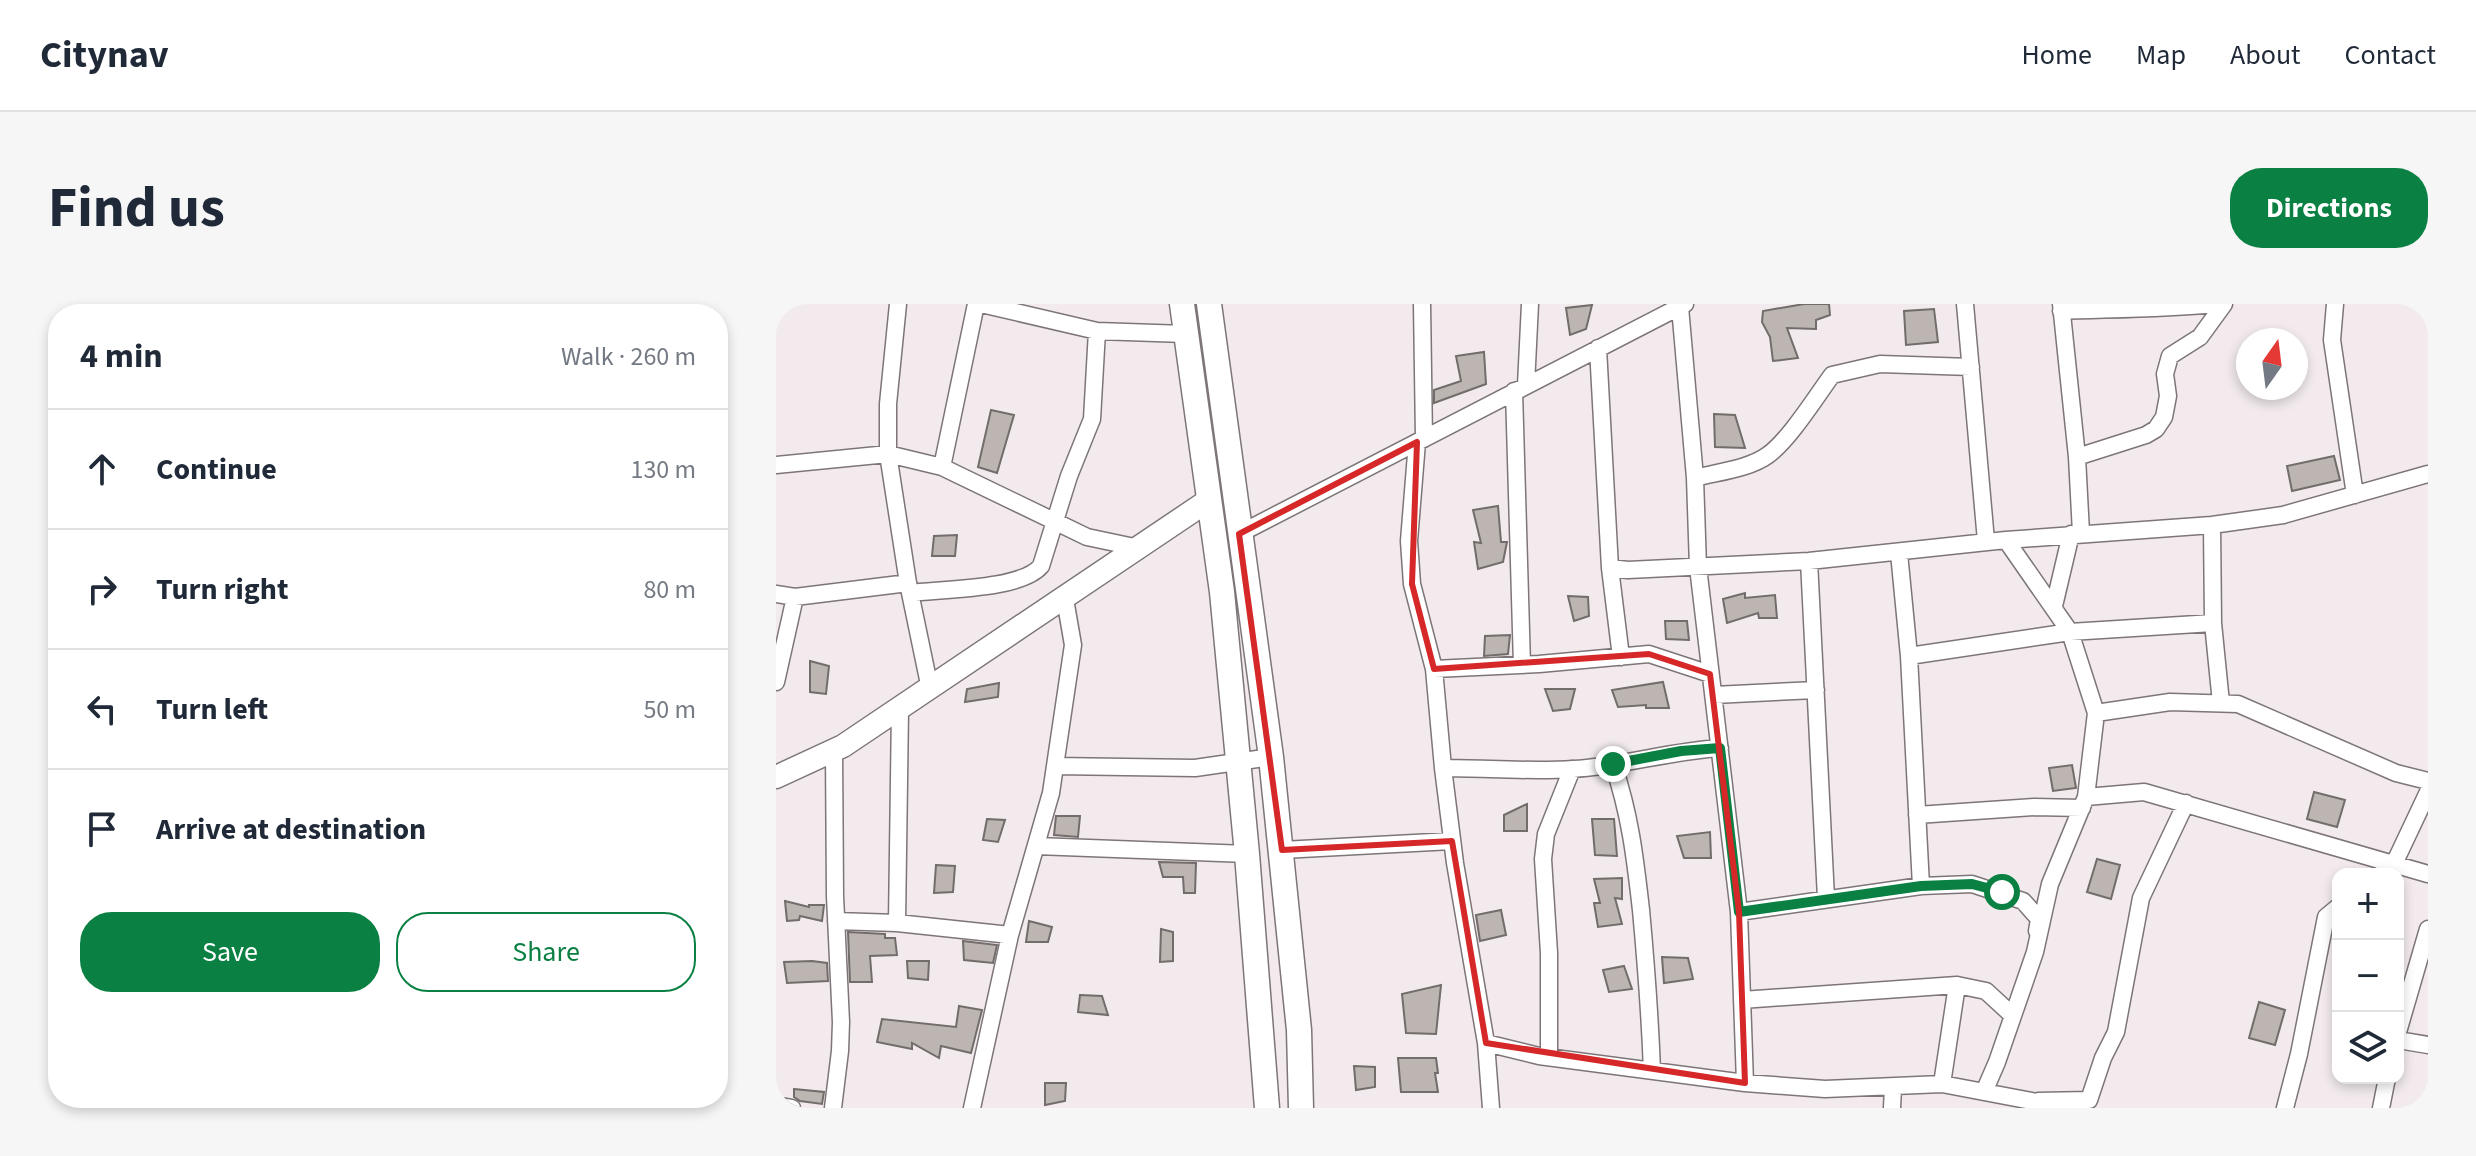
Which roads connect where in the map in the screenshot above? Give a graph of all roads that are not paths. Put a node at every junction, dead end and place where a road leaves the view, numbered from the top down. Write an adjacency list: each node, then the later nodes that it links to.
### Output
1 (898, 304): 19 (street)
2 (978, 304): 13 (street); 22 (street)
3 (1182, 304): 14 (main road)
4 (1209, 304): 30 (main road)
5 (1422, 304): 18 (street)
6 (1530, 304): 17 (street)
7 (1965, 304): 16 (street)
8 (2215, 304): 12 (street)
9 (2224, 304): 20 (street)
10 (2335, 304): 25 (street)
11 (1682, 305): 15 (street); 24 (street)
12 (2061, 308): 20 (street)
13 (1097, 331): 14 (street); 27 (street)
14 (1185, 334): 26 (main road)
15 (1598, 348): 17 (street); 37 (street)
16 (1971, 367): 24 (street); 32 (street)
17 (1520, 388): 18 (street); 47 (street)
18 (1421, 440): 30 (street); 48 (street)
19 (888, 454): 21 (street); 22 (street); 38 (street)
20 (2077, 457): 29 (street)
21 (776, 465)
22 (942, 467): 27 (street)
23 (2428, 474): 25 (street)
24 (1695, 478): 36 (street)
25 (2355, 495): 28 (street)
26 (1209, 500): 33 (street); 60 (main road)
27 (1055, 522): 33 (street); 38 (street)
28 (2212, 525): 29 (street); 43 (street)
29 (2076, 533): 31 (street); 42 (street)
30 (1239, 534): 59 (main road)
31 (2006, 540): 32 (street); 42 (street)
32 (1986, 541): 34 (street)
33 (1139, 548): 41 (street)
34 (1899, 553): 35 (street); 45 (street)
35 (1809, 561): 36 (street); 52 (street)
36 (1698, 567): 37 (street); 49 (street)
37 (1610, 568): 46 (street)
38 (909, 588): 40 (street); 51 (street)
39 (776, 594): 40 (street)
40 (795, 597): 50 (street)
41 (1065, 599): 51 (street); 62 (street)
42 (2054, 606): 44 (street)
43 (2213, 623): 44 (street); 54 (street)
44 (2070, 632): 45 (street); 56 (street)
45 (1909, 656): 70 (street)
46 (1621, 657): 47 (street); 49 (street)
47 (1522, 665): 48 (street)
48 (1434, 669): 63 (street)
49 (1710, 674): 53 (street)
50 (776, 682)
51 (930, 689): 55 (street)
52 (1816, 690): 53 (street); 80 (street)
53 (1714, 695): 57 (street)
54 (2221, 703): 56 (street); 66 (street)
55 (900, 709): 58 (street); 84 (street)
56 (2096, 713): 68 (street)
57 (1720, 748): 61 (street); 81 (street)
58 (834, 751): 65 (street); 83 (street)
59 (1271, 757): 60 (street); 73 (main road)
60 (1237, 761): 62 (street); 74 (main road)
61 (1613, 764): 64 (street); 96 (street)
62 (1055, 766): 72 (street)
63 (1443, 768): 64 (street); 71 (street)
64 (1572, 769): 95 (street)
65 (776, 777)
66 (2428, 781)
67 (2428, 792): 76 (street)
68 (2084, 802): 69 (street); 70 (street); 87 (street)
69 (2186, 803): 75 (street); 103 (street)
70 (1917, 815): 79 (street)
71 (1452, 841): 73 (street); 93 (street)
72 (1036, 846): 74 (street); 86 (street)
73 (1282, 850): 108 (main road)
74 (1247, 854): 107 (main road)
75 (2384, 868)
76 (2388, 868)
77 (2404, 871): 78 (street)
78 (2428, 874)
79 (1921, 886): 80 (street); 87 (street)
80 (1826, 898): 81 (street)
81 (1739, 912): 89 (street)
82 (2332, 912): 112 (street)
83 (836, 921): 84 (street); 105 (street)
84 (897, 923): 86 (street)
85 (2428, 931): 90 (street)
86 (1010, 935): 106 (street)
87 (2035, 952): 91 (street)
88 (1957, 985): 89 (street); 91 (street); 98 (street)
89 (1742, 1000): 97 (street)
90 (2404, 1012)
91 (2012, 1015): 101 (street)
92 (2404, 1041): 94 (street)
93 (1486, 1043): 95 (street); 109 (street)
94 (2428, 1045)
95 (1549, 1057): 96 (street)
96 (1652, 1071): 97 (street)
97 (1745, 1083): 100 (street)
98 (1942, 1084): 100 (street); 101 (street)
99 (2386, 1084): 113 (street)
100 (1893, 1087): 110 (street)
101 (1984, 1092): 103 (street)
102 (776, 1105): 104 (street)
103 (2029, 1105): 111 (street)
104 (792, 1108)
105 (833, 1108)
106 (972, 1108)
107 (1267, 1108)
108 (1301, 1108)
109 (1491, 1108)
110 (1892, 1108)
111 (2052, 1108)
112 (2285, 1108)
113 (2381, 1108)

